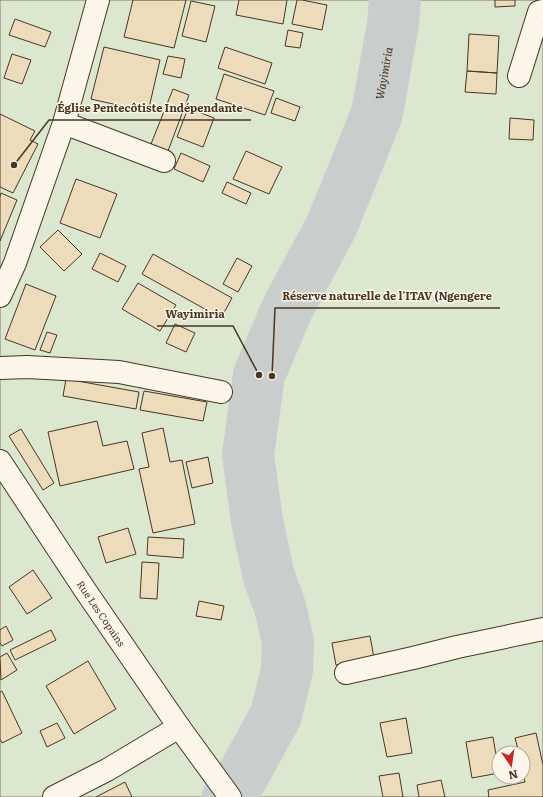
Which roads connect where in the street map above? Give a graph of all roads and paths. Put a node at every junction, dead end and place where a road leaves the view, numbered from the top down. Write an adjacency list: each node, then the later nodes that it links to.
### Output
1 (98, 0): 4 (street)
2 (543, 11): 3 (street)
3 (519, 76)
4 (64, 124): 5 (street); 6 (street)
5 (164, 161)
6 (0, 296)
7 (0, 368): 8 (street)
8 (221, 392)
9 (0, 461): 12 (street, Rue Les Copains)
10 (543, 629): 11 (street)
11 (346, 673)
12 (179, 727): 13 (street); 14 (street, Rue Les Copains)
13 (54, 797)
14 (230, 797)

